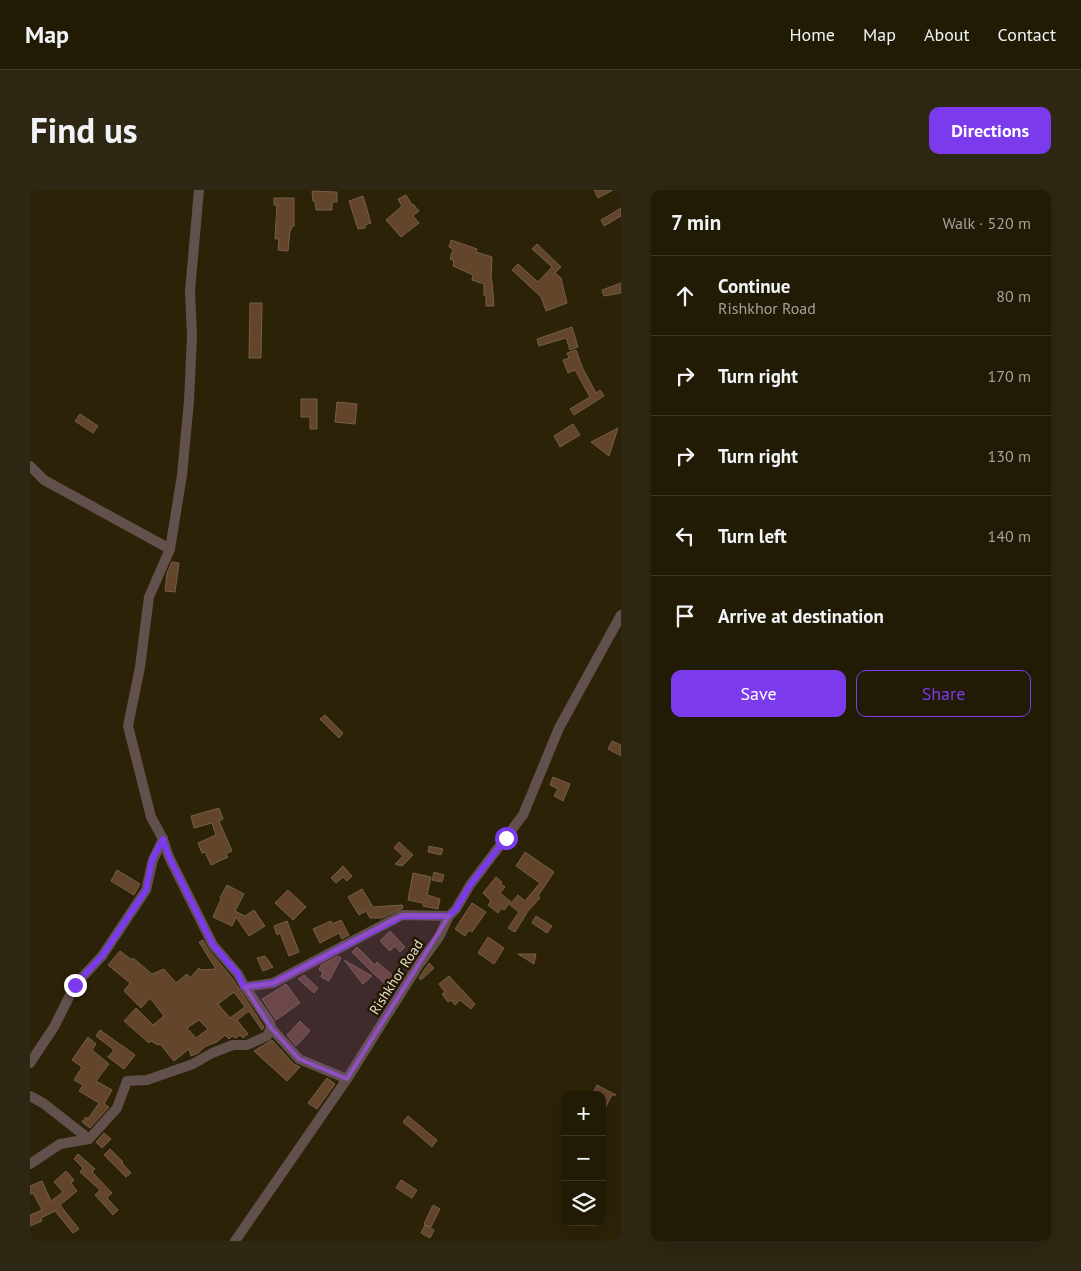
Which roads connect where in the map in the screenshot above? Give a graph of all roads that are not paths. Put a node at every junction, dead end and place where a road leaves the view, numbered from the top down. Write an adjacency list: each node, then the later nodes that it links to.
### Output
1 (198, 190): 3 (street)
2 (30, 466): 3 (street)
3 (170, 549): 5 (street)
4 (621, 615): 6 (street, Rishkhor Road)
5 (163, 839): 7 (street); 9 (street)
6 (449, 916): 7 (street); 10 (street, Rishkhor Road)
7 (244, 987): 8 (street)
8 (271, 1028): 10 (street); 12 (street)
9 (30, 1063)
10 (347, 1079): 14 (street, Rishkhor Road)
11 (30, 1096): 12 (street)
12 (89, 1139): 13 (street)
13 (30, 1164)
14 (236, 1241)

